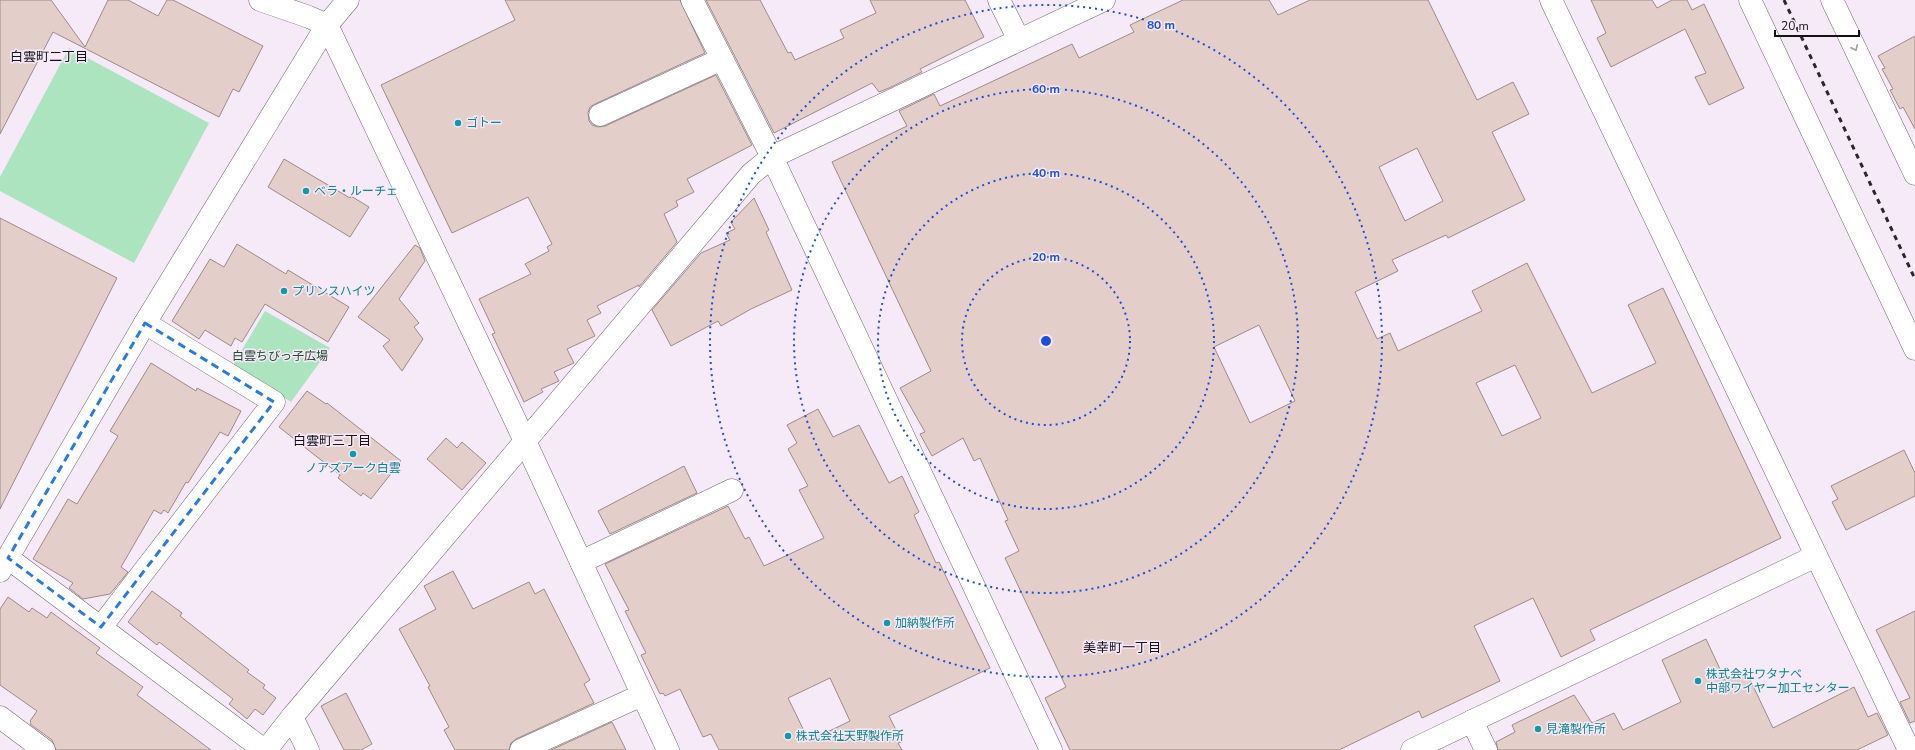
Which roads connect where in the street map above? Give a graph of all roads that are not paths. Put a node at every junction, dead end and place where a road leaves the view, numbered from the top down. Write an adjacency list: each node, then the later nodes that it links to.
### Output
1 (260, 0): 9 (street)
2 (348, 0): 9 (street)
3 (692, 0): 11 (street)
4 (999, 0): 10 (street)
5 (1104, 0): 10 (street)
6 (1551, 0): 19 (street)
7 (1750, 0): 16 (street)
8 (1832, 0): 14 (street, one-way to 14)
9 (327, 25): 15 (street); 17 (street)
10 (1019, 40): 13 (street)
11 (722, 59): 12 (street); 13 (street)
12 (600, 115)
13 (772, 158): 17 (street); 32 (street)
14 (1915, 174)
15 (145, 324): 21 (street); 22 (street)
16 (1915, 349)
17 (525, 441): 20 (street); 24 (street)
18 (732, 490): 20 (street)
19 (1816, 556): 26 (street); 35 (street)
20 (581, 562): 23 (street)
21 (4, 564): 22 (street)
22 (101, 627): 28 (street)
23 (642, 695): 30 (street); 31 (street)
24 (292, 716): 28 (street); 29 (street)
25 (0, 717): 27 (street)
26 (1472, 721): 33 (street); 34 (street)
27 (44, 750)
28 (265, 750)
29 (308, 750)
30 (521, 750)
31 (668, 750)
32 (1051, 750)
33 (1412, 750)
34 (1486, 750)
35 (1909, 750)

